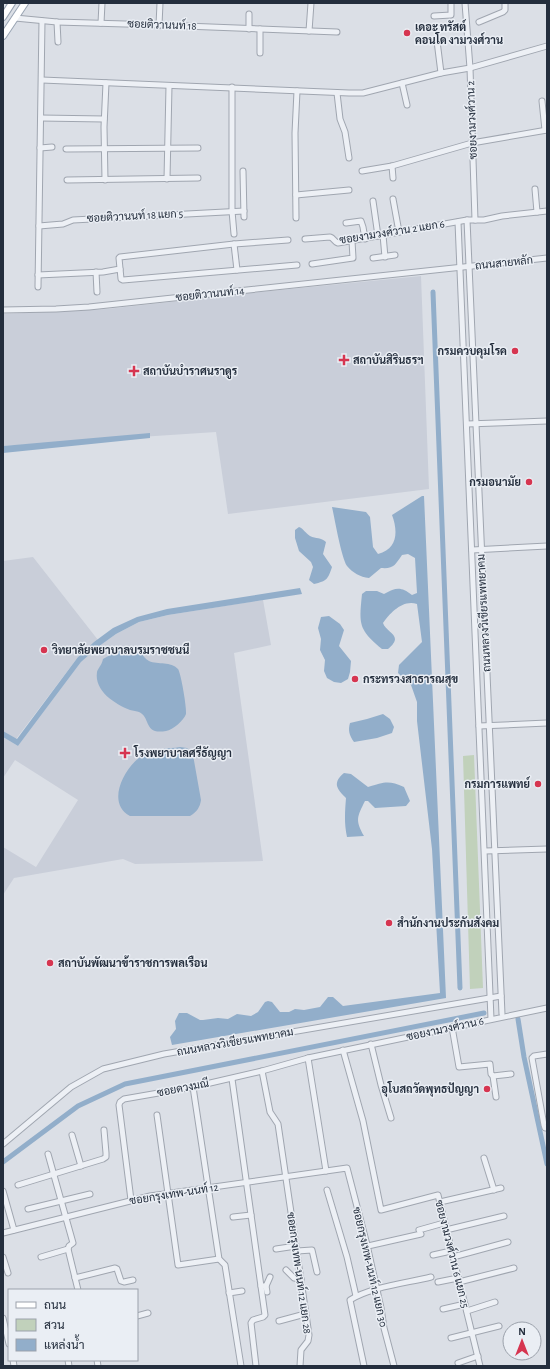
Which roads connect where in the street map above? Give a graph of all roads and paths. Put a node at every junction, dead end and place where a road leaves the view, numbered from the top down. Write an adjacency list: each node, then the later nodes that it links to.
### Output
1 (12, 3): 11 (main road)
2 (25, 3): 12 (main road)
3 (102, 3): 16 (street)
4 (160, 3): 17 (street)
5 (312, 3): 20 (street)
6 (451, 3): 10 (street)
7 (465, 3): 27 (street, ซอยงามวงศ์วาน 2)
8 (505, 3): 15 (street)
9 (249, 14): 18 (street)
10 (434, 16)
11 (3, 17)
12 (15, 18): 13 (street, ซอยติวานนท์ 18); 22 (main road)
13 (42, 21): 14 (street, ซอยติวานนท์ 18); 29 (street)
14 (57, 22): 16 (street, ซอยติวานนท์ 18); 24 (street)
15 (480, 22)
16 (101, 23): 17 (street, ซอยติวานนท์ 18)
17 (158, 24): 18 (street, ซอยติวานนท์ 18)
18 (249, 29): 19 (street, ซอยติวานนท์ 18)
19 (260, 29): 20 (street, ซอยติวานนท์ 18); 26 (street)
20 (308, 31): 21 (street, ซอยติวานนท์ 18)
21 (336, 32)
22 (3, 36)
23 (437, 41): 28 (street)
24 (58, 42)
25 (547, 46): 27 (street)
26 (260, 53)
27 (470, 68): 28 (street); 41 (street, ซอยงามวงศ์วาน 2)
28 (441, 73): 31 (street)
29 (42, 80): 30 (street); 38 (street)
30 (106, 83): 32 (street); 39 (street)
31 (402, 83): 35 (street); 37 (street)
32 (169, 86): 33 (street); 44 (street)
33 (232, 88): 34 (street); 63 (street)
34 (297, 91): 35 (street); 59 (street)
35 (337, 93): 48 (street)
36 (542, 101): 40 (street)
37 (407, 105)
38 (41, 118): 39 (street); 43 (street)
39 (104, 119): 47 (street)
40 (546, 130): 41 (street)
41 (472, 143): 49 (street); 69 (street, ซอยงามวงศ์วาน 2)
42 (52, 147): 43 (street)
43 (40, 148): 72 (street)
44 (168, 148): 45 (street); 47 (street); 54 (street)
45 (198, 148)
46 (66, 149): 47 (street)
47 (104, 149): 56 (street)
48 (349, 158)
49 (392, 166): 51 (street); 53 (street)
50 (243, 171): 62 (street)
51 (362, 171)
52 (198, 178): 54 (street)
53 (393, 178)
54 (167, 179): 56 (street)
55 (67, 180): 56 (street)
56 (105, 180)
57 (535, 189): 65 (street)
58 (349, 190): 59 (street)
59 (296, 195): 67 (street)
60 (394, 199): 73 (street)
61 (373, 201): 75 (street)
62 (244, 210): 63 (street, ซอยติวานนท์ 18 แยก 5); 66 (street)
63 (232, 211): 72 (street, ซอยติวานนท์ 18 แยก 5); 74 (street)
64 (547, 211): 65 (street)
65 (537, 212): 69 (street)
66 (244, 217)
67 (296, 218)
68 (467, 220): 69 (street); 70 (street); 87 (street, ถนนหลวงวิเชียรแพทยาคม)
69 (475, 220)
70 (458, 222): 73 (street, ซอยงามวงศ์วาน 2 แยก 6); 88 (street, ถนนหลวงวิเชียรแพทยาคม)
71 (346, 223): 76 (street)
72 (39, 226): 93 (street)
73 (399, 232): 75 (street, ซอยงามวงศ์วาน 2 แยก 6)
74 (234, 234)
75 (380, 235): 76 (street, ซอยงามวงศ์วาน 2 แยก 6); 82 (street)
76 (365, 238): 79 (street, ซอยงามวงศ์วาน 2 แยก 6)
77 (305, 239): 79 (street, ซอยงามวงศ์วาน 2 แยก 6)
78 (288, 240): 80 (street)
79 (352, 241): 85 (street)
80 (234, 244): 89 (street); 90 (street)
81 (394, 255): 82 (street)
82 (385, 257): 83 (street)
83 (374, 258)
84 (547, 258): 87 (street, ถนนสายหลัก)
85 (312, 264)
86 (297, 265): 90 (street)
87 (469, 267): 88 (street, ถนนสายหลัก); 99 (street, ถนนหลวงวิเชียรแพทยาคม)
88 (461, 268): 91 (street, ถนนสายหลัก); 98 (street, ถนนหลวงวิเชียรแพทยาคม)
89 (120, 269): 90 (street); 92 (street)
90 (237, 270)
91 (417, 271): 96 (street, ซอยติวานนท์ 14)
92 (96, 272): 93 (street); 95 (street)
93 (38, 275): 94 (street)
94 (38, 287)
95 (97, 292)
96 (3, 310)
97 (547, 421): 99 (street)
98 (467, 424): 99 (street); 102 (street, ถนนหลวงวิเชียรแพทยาคม)
99 (476, 424): 101 (street, ถนนหลวงวิเชียรแพทยาคม)
100 (547, 546): 101 (street)
101 (482, 549): 102 (street); 105 (street, ถนนหลวงวิเชียรแพทยาคม)
102 (472, 550): 104 (street, ถนนหลวงวิเชียรแพทยาคม)
103 (547, 723): 105 (street)
104 (479, 726): 105 (street); 107 (street, ถนนหลวงวิเชียรแพทยาคม)
105 (488, 726): 108 (street, ถนนหลวงวิเชียรแพทยาคม)
106 (547, 849): 108 (street)
107 (485, 851): 108 (street); 110 (street, ถนนหลวงวิเชียรแพทยาคม)
108 (495, 851): 109 (street, ถนนหลวงวิเชียรแพทยาคม)
109 (501, 996): 110 (street, ถนนหลวงวิเชียรแพทยาคม); 112 (street)
110 (491, 998): 113 (street); 130 (street, ถนนหลวงวิเชียรแพทยาคม)
111 (547, 1008): 113 (street, ซอยงามวงศ์วาน 6)
112 (502, 1014)
113 (491, 1019): 114 (street, ซอยงามวงศ์วาน 6)
114 (452, 1027): 115 (street, ซอยงามวงศ์วาน 6); 121 (street)
115 (370, 1044): 116 (street, ซอยงามวงศ์วาน 6); 126 (street)
116 (343, 1050): 118 (street, ซอยดวงมณี); 149 (street, ซอยงามวงศ์วาน 6 แยก 25)
117 (547, 1054): 127 (street)
118 (308, 1058): 119 (street, ซอยดวงมณี); 135 (street)
119 (262, 1071): 122 (street, ซอยดวงมณี); 137 (street, ซอยกรุงเทพ-นนท์ 12 แยก 28)
120 (511, 1074): 121 (street)
121 (493, 1076): 124 (street)
122 (232, 1078): 123 (street, ซอยดวงมณี); 138 (street)
123 (193, 1087): 140 (street); 147 (street, ซอยดวงมณี)
124 (496, 1097)
125 (157, 1115): 145 (street)
126 (392, 1118)
127 (547, 1128)
128 (104, 1130): 133 (street)
129 (72, 1135): 133 (street)
130 (3, 1144)
131 (48, 1154): 136 (street)
132 (484, 1158): 143 (street)
133 (81, 1166): 136 (street)
134 (347, 1168): 135 (street, ซอยกรุงเทพ-นนท์ 12); 160 (street, ซอยกรุงเทพ-นนท์ 12 แยก 30)
135 (326, 1171): 137 (street, ซอยกรุงเทพ-นนท์ 12)
136 (53, 1174): 139 (street); 148 (street)
137 (286, 1177): 138 (street, ซอยกรุงเทพ-นนท์ 12); 161 (street, ซอยกรุงเทพ-นนท์ 12 แยก 28)
138 (246, 1182): 140 (street, ซอยกรุงเทพ-นนท์ 12); 151 (street)
139 (18, 1185)
140 (208, 1188): 145 (street, ซอยกรุงเทพ-นนท์ 12); 169 (street)
141 (501, 1188): 143 (street)
142 (327, 1190): 187 (street)
143 (494, 1190): 149 (street)
144 (3, 1191): 156 (street)
145 (168, 1193): 147 (street, ซอยกรุงเทพ-นนท์ 12); 169 (street)
146 (90, 1194): 148 (street)
147 (131, 1200): 154 (street, ซอยกรุงเทพ-นนท์ 12)
148 (61, 1201): 150 (street); 154 (street)
149 (440, 1202): 155 (street, ซอยงามวงศ์วาน 6 แยก 25)
150 (28, 1210)
151 (251, 1215): 153 (street); 181 (street)
152 (504, 1216): 157 (street)
153 (233, 1217)
154 (65, 1218): 156 (street, ซอยกรุงเทพ-นนท์ 12); 162 (street)
155 (444, 1223): 157 (street, ซอยงามวงศ์วาน 6 แยก 25); 160 (street)
156 (14, 1230): 158 (street, ซอยกรุงเทพ-นนท์ 12)
157 (446, 1230): 164 (street, ซอยงามวงศ์วาน 6 แยก 25)
158 (3, 1233)
159 (508, 1242): 168 (street)
160 (368, 1246): 183 (street, ซอยกรุงเทพ-นนท์ 12 แยก 30)
161 (296, 1248): 163 (street); 172 (street); 177 (street, ซอยกรุงเทพ-นนท์ 12 แยก 28)
162 (68, 1249): 167 (street); 175 (street)
163 (276, 1249)
164 (451, 1250): 165 (street); 168 (street, ซอยงามวงศ์วาน 6 แยก 25)
165 (432, 1254)
166 (3, 1257): 173 (street)
167 (41, 1257)
168 (453, 1257): 179 (street, ซอยงามวงศ์วาน 6 แยก 25)
169 (219, 1259): 186 (street)
170 (514, 1268): 179 (street)
171 (286, 1270): 177 (street)
172 (317, 1272)
173 (8, 1273)
174 (270, 1277): 181 (street)
175 (75, 1278): 178 (street); 182 (street)
176 (431, 1278): 183 (street)
177 (301, 1279): 193 (street, ซอยกรุงเทพ-นนท์ 12 แยก 28)
178 (133, 1280)
179 (459, 1280): 180 (street); 189 (street, ซอยงามวงศ์วาน 6 แยก 25)
180 (438, 1282)
181 (264, 1286): 185 (street); 204 (street)
182 (78, 1289)
183 (377, 1290): 187 (street); 207 (street, ซอยกรุงเทพ-นนท์ 12 แยก 30)
184 (242, 1291): 186 (street)
185 (268, 1292)
186 (229, 1293): 203 (street)
187 (356, 1296): 206 (street)
188 (495, 1302): 191 (street)
189 (465, 1304): 190 (street); 191 (street, ซอยงามวงศ์วาน 6 แยก 25)
190 (443, 1309)
191 (467, 1311): 198 (street, ซอยงามวงศ์วาน 6 แยก 25)
192 (148, 1313): 194 (street)
193 (305, 1314): 196 (street); 205 (street, ซอยกรุงเทพ-นนท์ 12 แยก 28)
194 (138, 1316)
195 (3, 1318): 200 (street)
196 (279, 1321)
197 (499, 1326): 198 (street)
198 (473, 1333): 199 (street); 201 (street, ซอยงามวงศ์วาน 6 แยก 25)
199 (451, 1338)
200 (8, 1340)
201 (478, 1356): 202 (street); 208 (street, ซอยงามวงศ์วาน 6 แยก 25)
202 (458, 1362)
203 (241, 1366)
204 (256, 1366)
205 (300, 1366)
206 (364, 1366)
207 (394, 1366)
208 (480, 1366)

